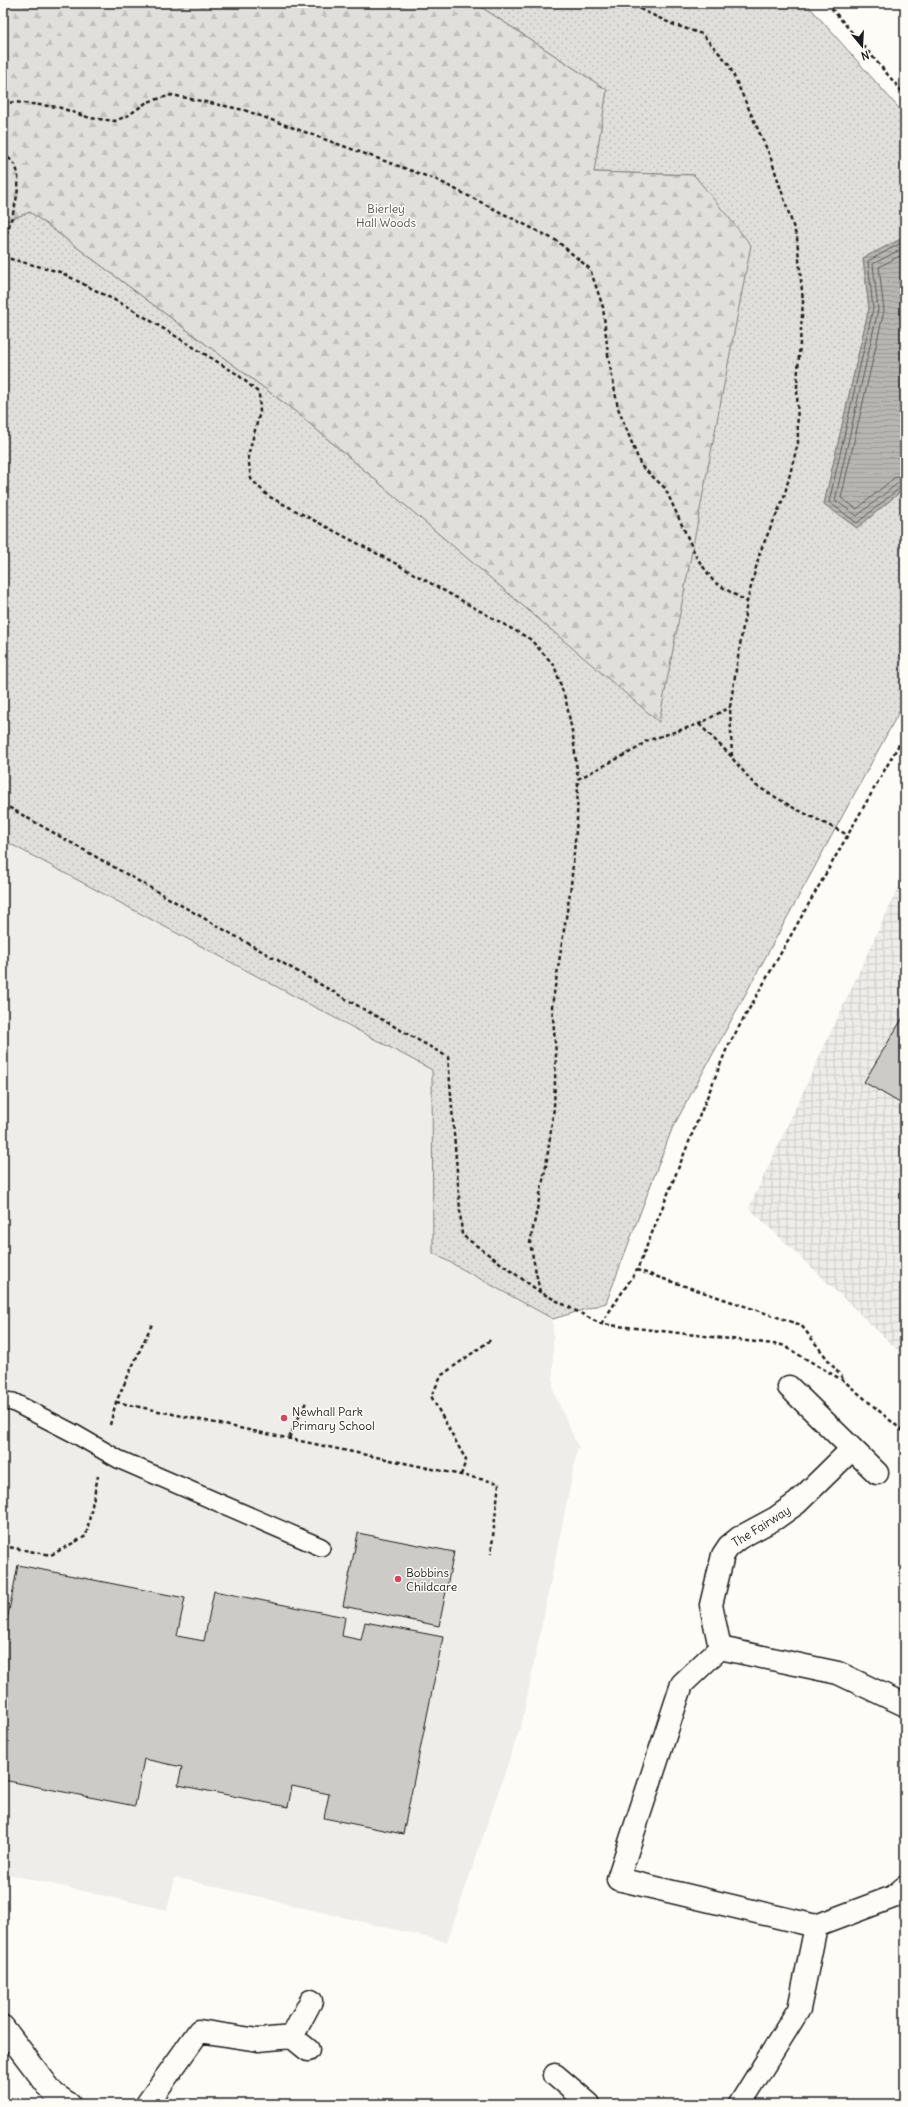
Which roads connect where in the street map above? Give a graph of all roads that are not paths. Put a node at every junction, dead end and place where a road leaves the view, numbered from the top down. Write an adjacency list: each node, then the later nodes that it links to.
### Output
1 (789, 1387): 3 (street)
2 (3, 1400): 5 (lane)
3 (852, 1449): 4 (street); 6 (street, The Fairway)
4 (878, 1473)
5 (321, 1548)
6 (720, 1648): 7 (street); 9 (street)
7 (905, 1705)
8 (905, 1887): 9 (street)
9 (816, 1926): 16 (street)
10 (311, 2001): 14 (street)
11 (3, 2027): 13 (street)
12 (555, 2075): 15 (street)
13 (69, 2104)
14 (147, 2104)
15 (589, 2104)
16 (740, 2104)

